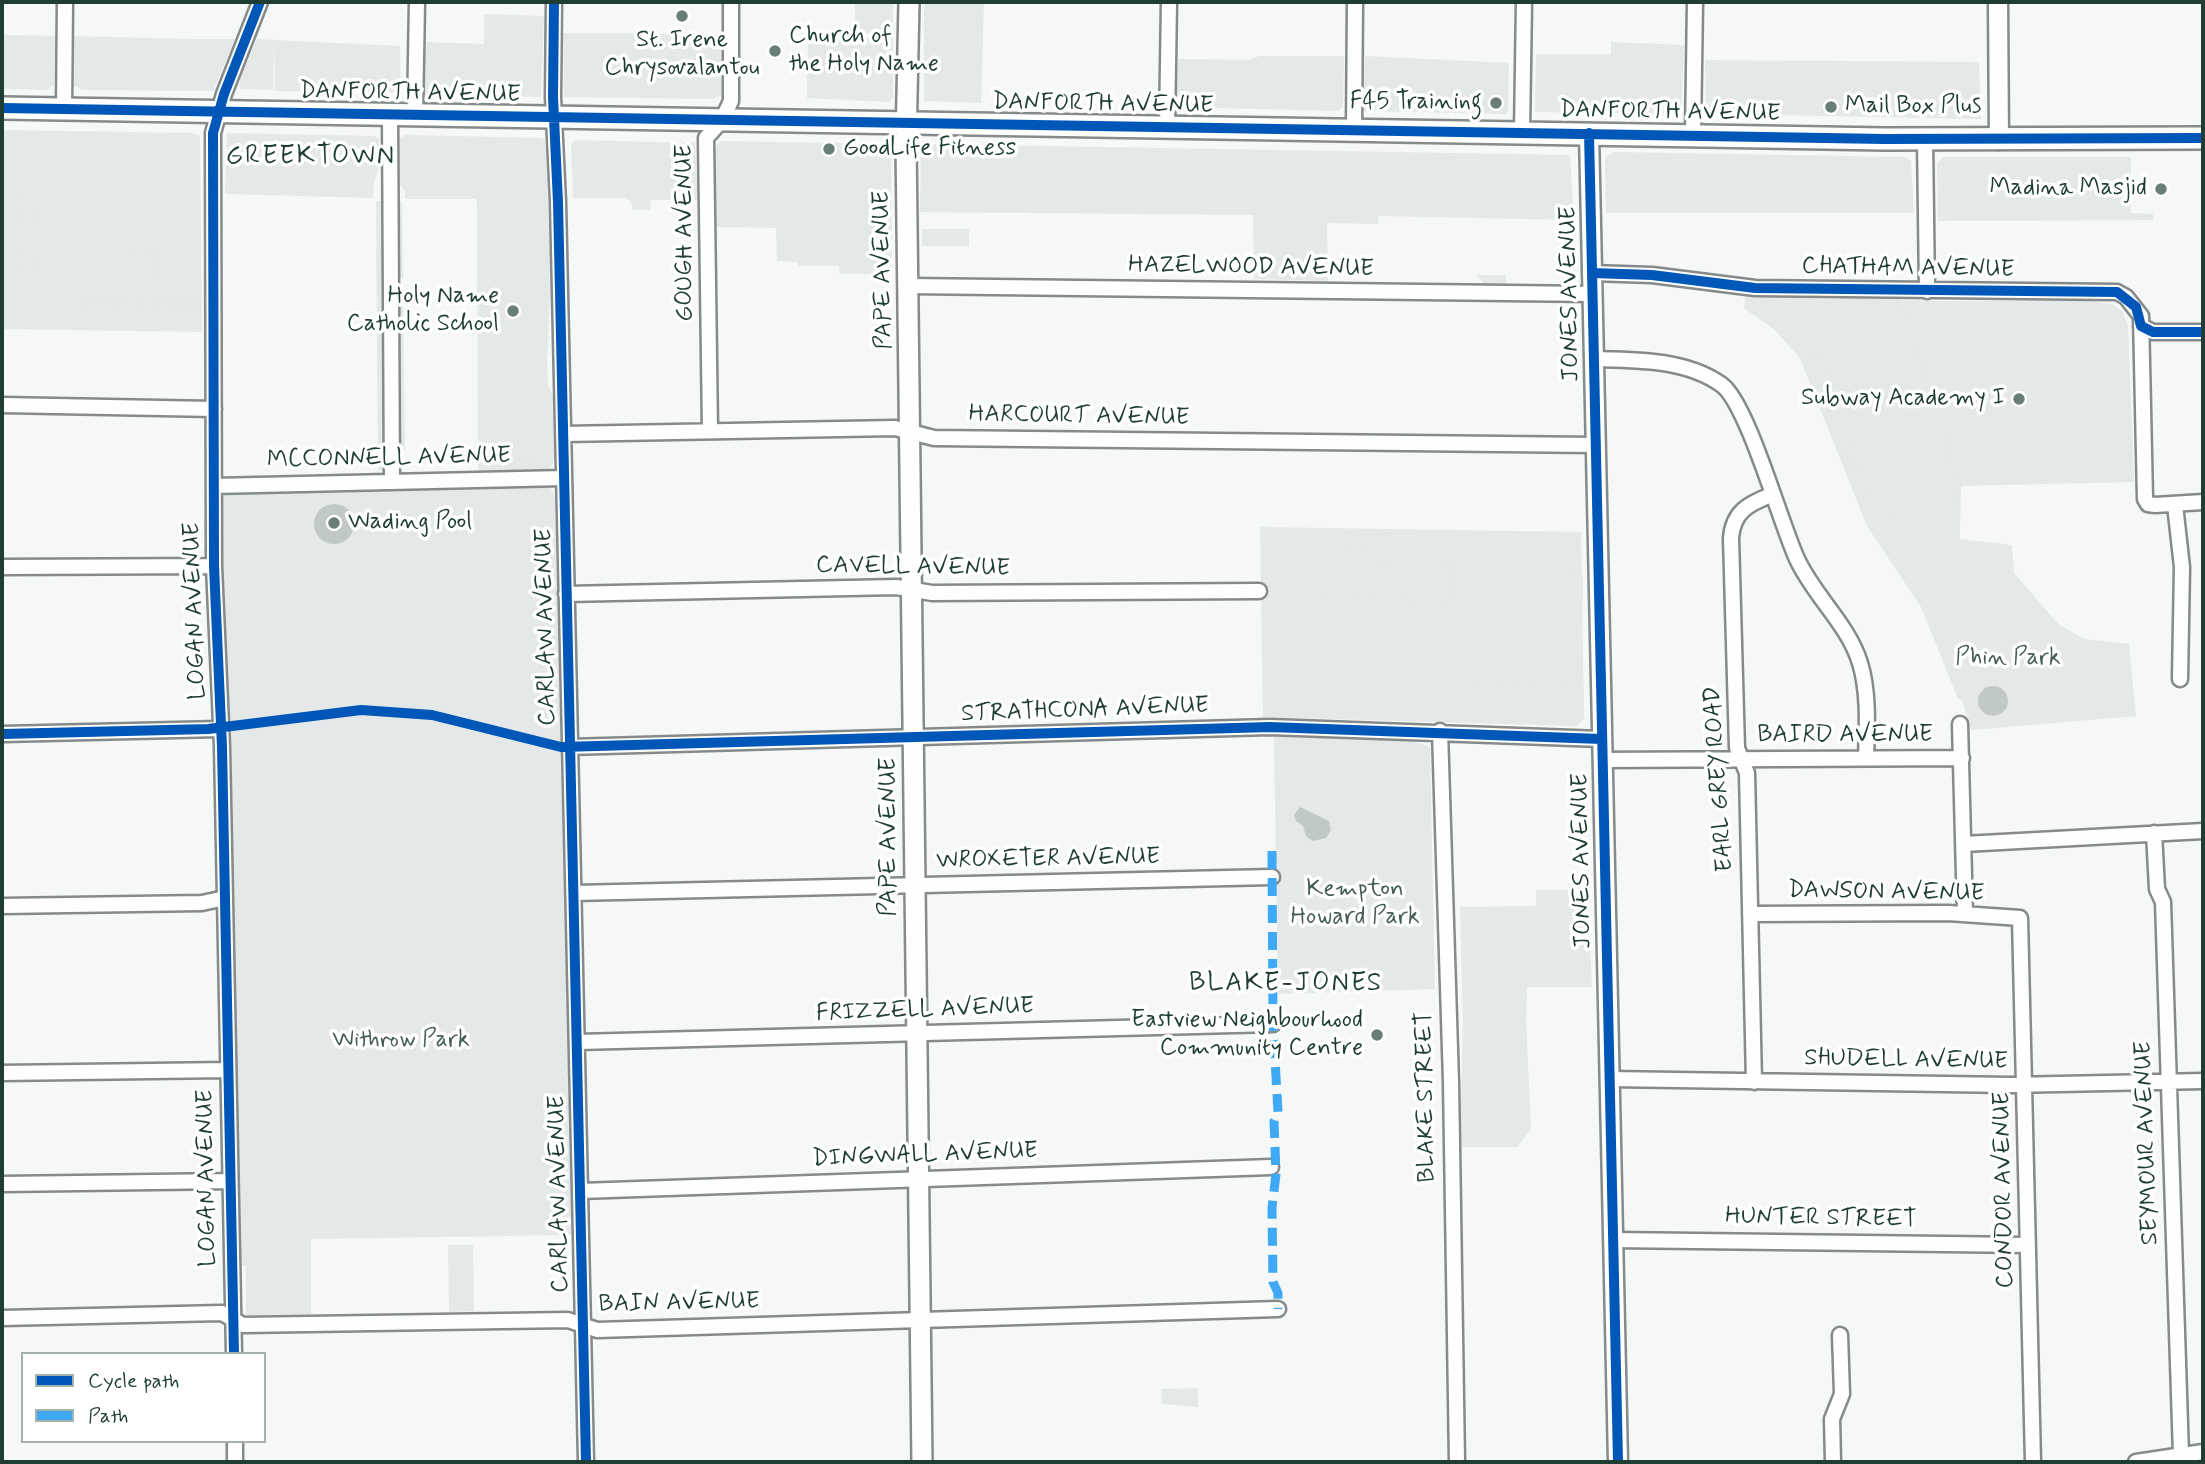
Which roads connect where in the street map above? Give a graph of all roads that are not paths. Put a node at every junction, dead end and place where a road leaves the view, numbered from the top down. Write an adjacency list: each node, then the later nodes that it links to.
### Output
1 (65, 2): 13 (street)
2 (260, 2): 14 (street, LOGAN AVENUE)
3 (417, 2): 16 (street)
4 (554, 2): 17 (street, CARLAW AVENUE)
5 (731, 2): 18 (street, GOUGH AVENUE)
6 (909, 2): 19 (main road, PAPE AVENUE)
7 (1169, 2): 20 (street)
8 (1355, 2): 21 (street)
9 (1524, 2): 22 (street)
10 (1695, 2): 24 (street)
11 (1998, 2): 27 (street)
12 (2, 108): 13 (main road, DANFORTH AVENUE)
13 (64, 109): 14 (main road, DANFORTH AVENUE)
14 (218, 112): 15 (main road, DANFORTH AVENUE); 36 (street, LOGAN AVENUE)
15 (390, 114): 16 (main road, DANFORTH AVENUE); 42 (street)
16 (415, 115): 17 (main road, DANFORTH AVENUE)
17 (554, 117): 18 (main road, DANFORTH AVENUE); 39 (street, CARLAW AVENUE)
18 (722, 120): 19 (main road, DANFORTH AVENUE); 37 (street, GOUGH AVENUE)
19 (907, 123): 20 (main road, DANFORTH AVENUE); 29 (main road, PAPE AVENUE)
20 (1167, 127): 21 (main road, DANFORTH AVENUE)
21 (1354, 131): 22 (main road, DANFORTH AVENUE)
22 (1522, 132): 23 (main road, DANFORTH AVENUE)
23 (1589, 133): 24 (main road, DANFORTH AVENUE); 28 (street, JONES AVENUE)
24 (1693, 134): 26 (main road, DANFORTH AVENUE)
25 (2203, 138): 27 (main road, DANFORTH AVENUE)
26 (1925, 139): 27 (main road, DANFORTH AVENUE); 30 (street)
27 (1999, 140)
28 (1592, 273): 30 (street, CHATHAM AVENUE); 31 (street, JONES AVENUE)
29 (908, 286): 31 (street, HAZELWOOD AVENUE); 38 (main road, PAPE AVENUE)
30 (1927, 290): 32 (street, CHATHAM AVENUE)
31 (1593, 294): 34 (street, JONES AVENUE)
32 (2141, 326): 33 (street); 46 (street)
33 (2203, 332)
34 (1594, 359): 40 (street, JONES AVENUE); 44 (street)
35 (2, 405): 36 (street)
36 (214, 409): 43 (street, LOGAN AVENUE)
37 (710, 431): 38 (street, HARCOURT AVENUE); 39 (street, HARCOURT AVENUE)
38 (910, 433): 40 (street, HARCOURT AVENUE); 49 (main road, PAPE AVENUE)
39 (564, 434): 41 (street, CARLAW AVENUE)
40 (1596, 445): 58 (street, JONES AVENUE)
41 (564, 478): 42 (street, MCCONNELL AVENUE); 51 (street, CARLAW AVENUE)
42 (392, 482): 43 (street, MCCONNELL AVENUE)
43 (214, 486): 47 (street, LOGAN AVENUE)
44 (1771, 495): 60 (street); 62 (street, EARL GREY ROAD)
45 (2203, 502): 46 (street)
46 (2175, 505): 52 (street)
47 (214, 566): 48 (street); 54 (street, LOGAN AVENUE)
48 (2, 568)
49 (911, 589): 50 (street, CAVELL AVENUE); 51 (street, CAVELL AVENUE); 57 (main road, PAPE AVENUE)
50 (1259, 591)
51 (566, 594): 59 (street, CARLAW AVENUE)
52 (2180, 679)
53 (1960, 724): 61 (street)
54 (220, 729): 56 (street); 70 (street, LOGAN AVENUE)
55 (1440, 732): 57 (street, STRATHCONA AVENUE); 58 (street, STRATHCONA AVENUE); 105 (street, BLAKE STREET)
56 (2, 734)
57 (915, 737): 59 (street, STRATHCONA AVENUE); 68 (main road, PAPE AVENUE)
58 (1601, 739): 63 (street, JONES AVENUE)
59 (569, 747): 69 (street, CARLAW AVENUE)
60 (1866, 758): 61 (street, BAIRD AVENUE); 62 (street, BAIRD AVENUE)
61 (1962, 758): 66 (street)
62 (1742, 759): 63 (street, BAIRD AVENUE); 72 (street, EARL GREY ROAD)
63 (1602, 760): 80 (street, JONES AVENUE)
64 (2203, 831): 65 (street)
65 (2154, 833): 66 (street); 81 (street, SEYMOUR AVENUE)
66 (1964, 844): 73 (street)
67 (1272, 877): 68 (street, WROXETER AVENUE)
68 (915, 886): 69 (street, WROXETER AVENUE); 76 (main road, PAPE AVENUE)
69 (574, 893): 77 (street, CARLAW AVENUE)
70 (225, 898): 71 (street); 78 (street, LOGAN AVENUE)
71 (2, 906)
72 (1751, 914): 73 (street, DAWSON AVENUE); 83 (street, EARL GREY ROAD)
73 (1965, 914): 74 (street, DAWSON AVENUE)
74 (2020, 918): 84 (street, CONDOR AVENUE)
75 (1273, 1024): 76 (street, FRIZZELL AVENUE)
76 (917, 1034): 77 (street, FRIZZELL AVENUE); 86 (main road, PAPE AVENUE)
77 (578, 1042): 89 (street, CARLAW AVENUE)
78 (227, 1070): 79 (street); 87 (street, LOGAN AVENUE)
79 (2, 1073)
80 (1609, 1079): 83 (street, SHUDELL AVENUE); 90 (street, JONES AVENUE)
81 (2169, 1081): 82 (street, SHUDELL AVENUE); 84 (street, SHUDELL AVENUE); 101 (street, SEYMOUR AVENUE)
82 (2203, 1081)
83 (1754, 1082): 84 (street, SHUDELL AVENUE)
84 (2026, 1084): 91 (street, CONDOR AVENUE)
85 (1271, 1167): 86 (street, DINGWALL AVENUE)
86 (920, 1179): 89 (street, DINGWALL AVENUE); 95 (main road, PAPE AVENUE)
87 (230, 1181): 88 (street); 94 (street, LOGAN AVENUE)
88 (2, 1184)
89 (581, 1191): 96 (street, CARLAW AVENUE)
90 (1612, 1240): 91 (street, HUNTER STREET); 106 (street, JONES AVENUE)
91 (2028, 1245): 108 (street, CONDOR AVENUE)
92 (1278, 1309): 95 (street, BAIN AVENUE)
93 (2, 1318): 94 (street, BAIN AVENUE)
94 (232, 1318): 96 (street, BAIN AVENUE); 98 (street, LOGAN AVENUE)
95 (921, 1319): 96 (street, BAIN AVENUE); 104 (main road, PAPE AVENUE)
96 (583, 1328): 103 (street, CARLAW AVENUE)
97 (1840, 1335): 107 (street)
98 (234, 1352)
99 (235, 1443): 102 (street)
100 (2203, 1452): 101 (street)
101 (2181, 1455): 109 (street)
102 (235, 1462)
103 (586, 1462)
104 (922, 1462)
105 (1457, 1462)
106 (1618, 1462)
107 (1833, 1462)
108 (2033, 1462)
109 (2136, 1462)

